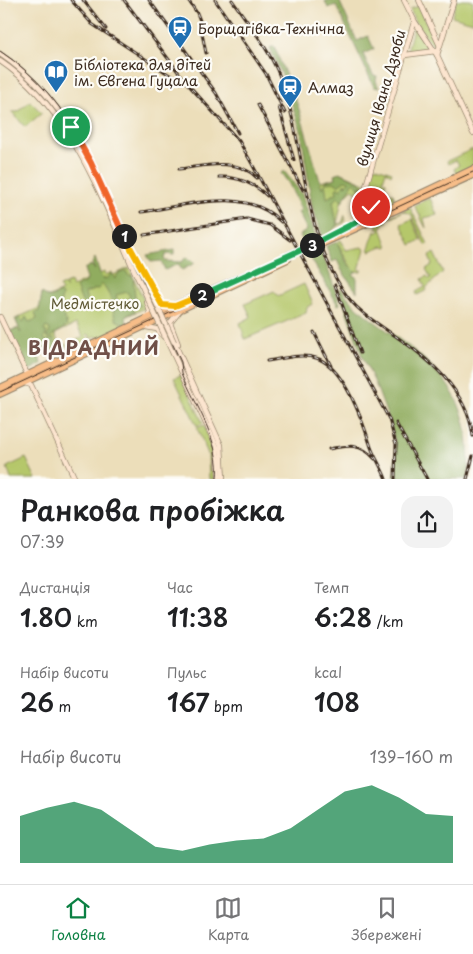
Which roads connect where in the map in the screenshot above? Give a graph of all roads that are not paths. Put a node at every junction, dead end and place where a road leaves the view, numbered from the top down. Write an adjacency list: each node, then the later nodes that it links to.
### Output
1 (404, 0): 4 (main road)
2 (454, 0): 6 (main road)
3 (419, 2): 4 (main road); 6 (main road)
4 (408, 8): 5 (main road)
5 (414, 22): 6 (main road); 8 (main road, вулиця Івана Дзюби)
6 (437, 50): 8 (main road); 10 (main road)
7 (0, 54): 17 (main road)
8 (405, 55): 13 (main road, вулиця Івана Дзюби)
9 (0, 61): 18 (main road)
10 (473, 133)
11 (473, 169): 14 (main road)
12 (473, 175): 16 (main road)
13 (371, 207): 14 (main road); 15 (main road)
14 (382, 211): 15 (main road)
15 (366, 217): 16 (main road)
16 (327, 239): 22 (main road, bridge)
17 (137, 261): 18 (main road); 19 (main road)
18 (132, 265): 20 (main road)
19 (142, 270): 21 (main road); 22 (main road)
20 (136, 276): 21 (main road); 24 (main road)
21 (145, 284): 25 (main road, bridge)
22 (178, 309): 24 (main road); 27 (main road)
23 (0, 318): 28 (main road)
24 (143, 324): 26 (main road); 28 (main road)
25 (172, 344): 26 (main road); 27 (main road)
26 (176, 362): 32 (main road)
27 (184, 362): 33 (main road)
28 (28, 380): 29 (main road); 30 (main road); 31 (main road)
29 (0, 388)
30 (0, 394)
31 (75, 479)
32 (218, 479)
33 (223, 479)

